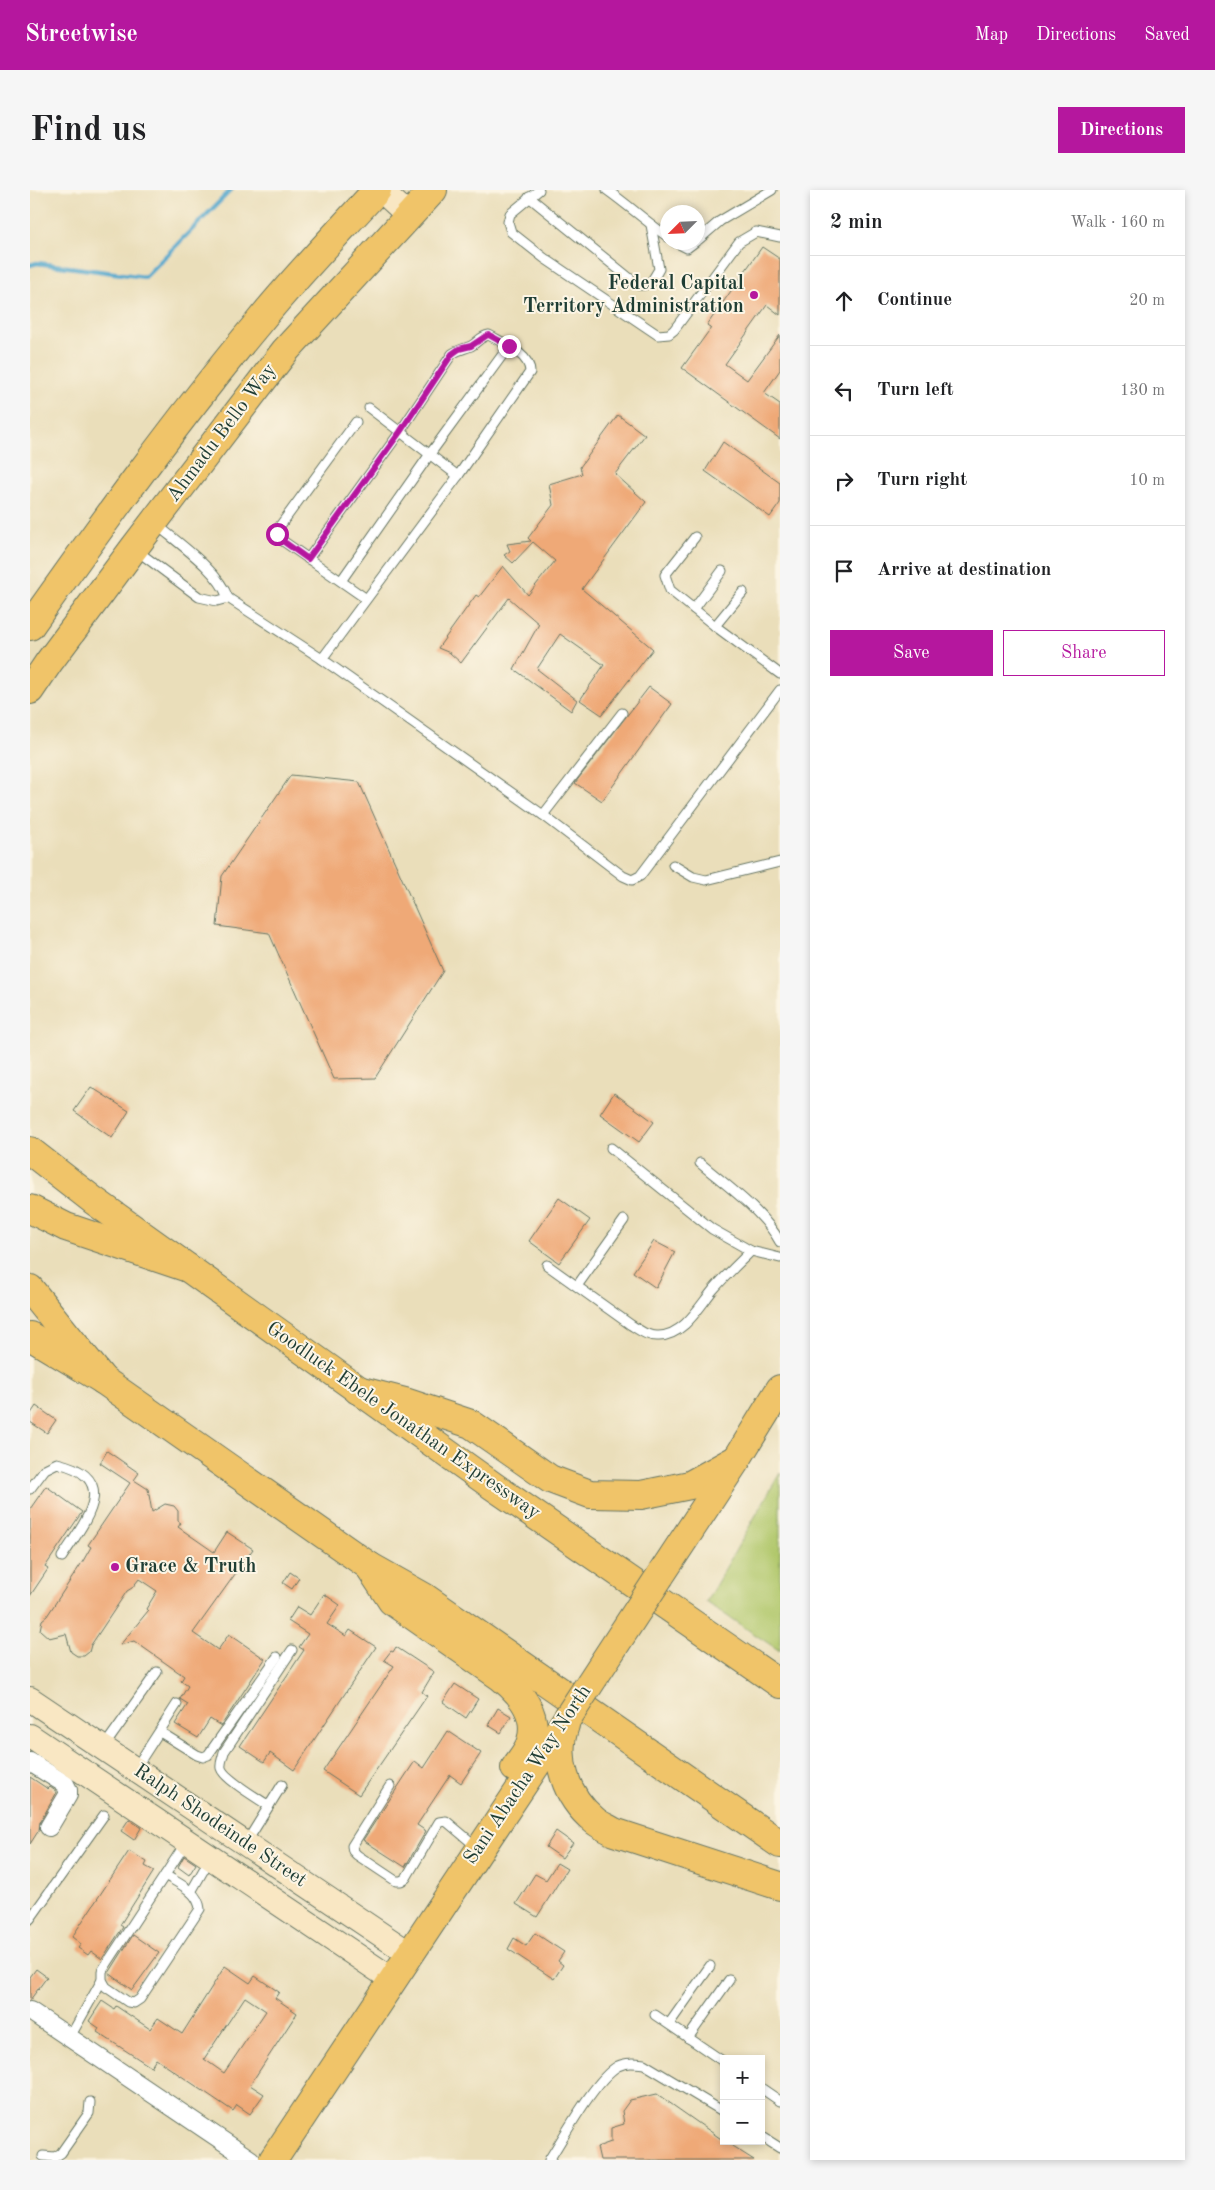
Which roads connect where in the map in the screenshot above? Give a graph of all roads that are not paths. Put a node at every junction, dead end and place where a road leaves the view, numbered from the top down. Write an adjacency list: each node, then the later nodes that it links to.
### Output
1 (377, 190): 28 (main road, Ahmadu Bello Way)
2 (381, 190): 7 (street)
3 (539, 190): 6 (lane)
4 (607, 190): 8 (lane)
5 (772, 190): 10 (lane)
6 (529, 197): 8 (lane); 11 (lane)
7 (421, 198): 18 (main road, Ahmadu Bello Way)
8 (650, 225): 9 (lane)
9 (660, 232)
10 (705, 234)
11 (780, 237)
12 (509, 346): 15 (lane); 16 (lane); 17 (lane)
13 (369, 408): 15 (lane)
14 (356, 422): 21 (lane)
15 (400, 432): 16 (lane); 21 (lane)
16 (430, 454): 17 (lane); 23 (lane)
17 (458, 476): 26 (lane)
18 (154, 522): 20 (main road, Ahmadu Bello Way); 25 (lane)
19 (695, 537): 27 (lane)
20 (134, 548): 25 (lane); 32 (main road, Ahmadu Bello Way)
21 (308, 559): 23 (lane)
22 (722, 571): 27 (lane)
23 (341, 581): 26 (lane)
24 (743, 592): 29 (lane)
25 (228, 598): 30 (lane)
26 (365, 598): 30 (lane)
27 (694, 609): 29 (lane)
28 (30, 626)
29 (715, 626): 31 (lane)
30 (322, 659): 35 (lane)
31 (780, 674)
32 (30, 690)
33 (780, 690): 35 (lane)
34 (622, 713): 35 (lane)
35 (543, 815)
36 (780, 862): 37 (lane)
37 (673, 865)
38 (611, 1148): 44 (lane)
39 (30, 1151): 47 (main road, Goodluck Ebele Jonathan Expressway)
40 (700, 1163): 43 (lane)
41 (30, 1209): 47 (main road)
42 (624, 1220): 48 (lane)
43 (780, 1242)
44 (751, 1251): 45 (lane); 48 (lane)
45 (780, 1258)
46 (547, 1265): 48 (lane)
47 (188, 1268): 53 (main road, Goodluck Ebele Jonathan Expressway)
48 (577, 1286)
49 (30, 1289): 51 (main road)
50 (30, 1336): 51 (main road)
51 (103, 1380): 57 (main road)
52 (780, 1389): 54 (main road, Sani Abacha Way North)
53 (358, 1390): 54 (main road); 61 (main road, Goodluck Ebele Jonathan Expressway)
54 (738, 1459): 64 (main road, Sani Abacha Way North, bridge)
55 (30, 1489): 56 (lane)
56 (62, 1557)
57 (369, 1566): 77 (main road); 78 (main road)
58 (292, 1650): 72 (lane)
59 (277, 1657): 65 (lane)
60 (157, 1672): 67 (lane)
61 (780, 1684)
62 (30, 1699): 67 (street, Ralph Shodeinde Street)
63 (176, 1704): 65 (lane)
64 (568, 1716): 78 (main road, Sani Abacha Way North); 81 (main road)
65 (160, 1732): 69 (lane)
66 (30, 1736): 75 (street, Ralph Shodeinde Street)
67 (103, 1748): 69 (street, Ralph Shodeinde Street)
68 (30, 1762): 74 (street)
69 (135, 1770): 76 (street, Ralph Shodeinde Street)
70 (282, 1785): 72 (lane)
71 (390, 1786): 78 (lane)
72 (269, 1806): 76 (lane)
73 (104, 1815): 83 (lane)
74 (49, 1827)
75 (187, 1841): 79 (street, Ralph Shodeinde Street); 80 (lane)
76 (246, 1843): 84 (street, Ralph Shodeinde Street)
77 (780, 1844)
78 (479, 1849): 84 (main road, Sani Abacha Way North)
79 (211, 1857): 82 (lane); 87 (street, Ralph Shodeinde Street)
80 (166, 1875): 82 (lane); 86 (lane)
81 (780, 1886)
82 (191, 1892): 86 (lane)
83 (30, 1919)
84 (410, 1954): 87 (main road, Sani Abacha Way North)
85 (710, 1966): 91 (lane)
86 (102, 1980): 92 (lane)
87 (394, 1980): 103 (main road, Sani Abacha Way North)
88 (728, 1980): 93 (lane)
89 (30, 2011): 92 (street)
90 (655, 2015): 91 (lane)
91 (669, 2024): 93 (lane)
92 (70, 2037): 102 (street)
93 (688, 2038): 94 (lane)
94 (720, 2059)
95 (765, 2091): 96 (lane)
96 (780, 2101)
97 (90, 2102): 101 (lane)
98 (720, 2110): 104 (lane)
99 (765, 2139): 100 (lane)
100 (780, 2148)
101 (43, 2156)
102 (251, 2160)
103 (273, 2160)
104 (549, 2160)

